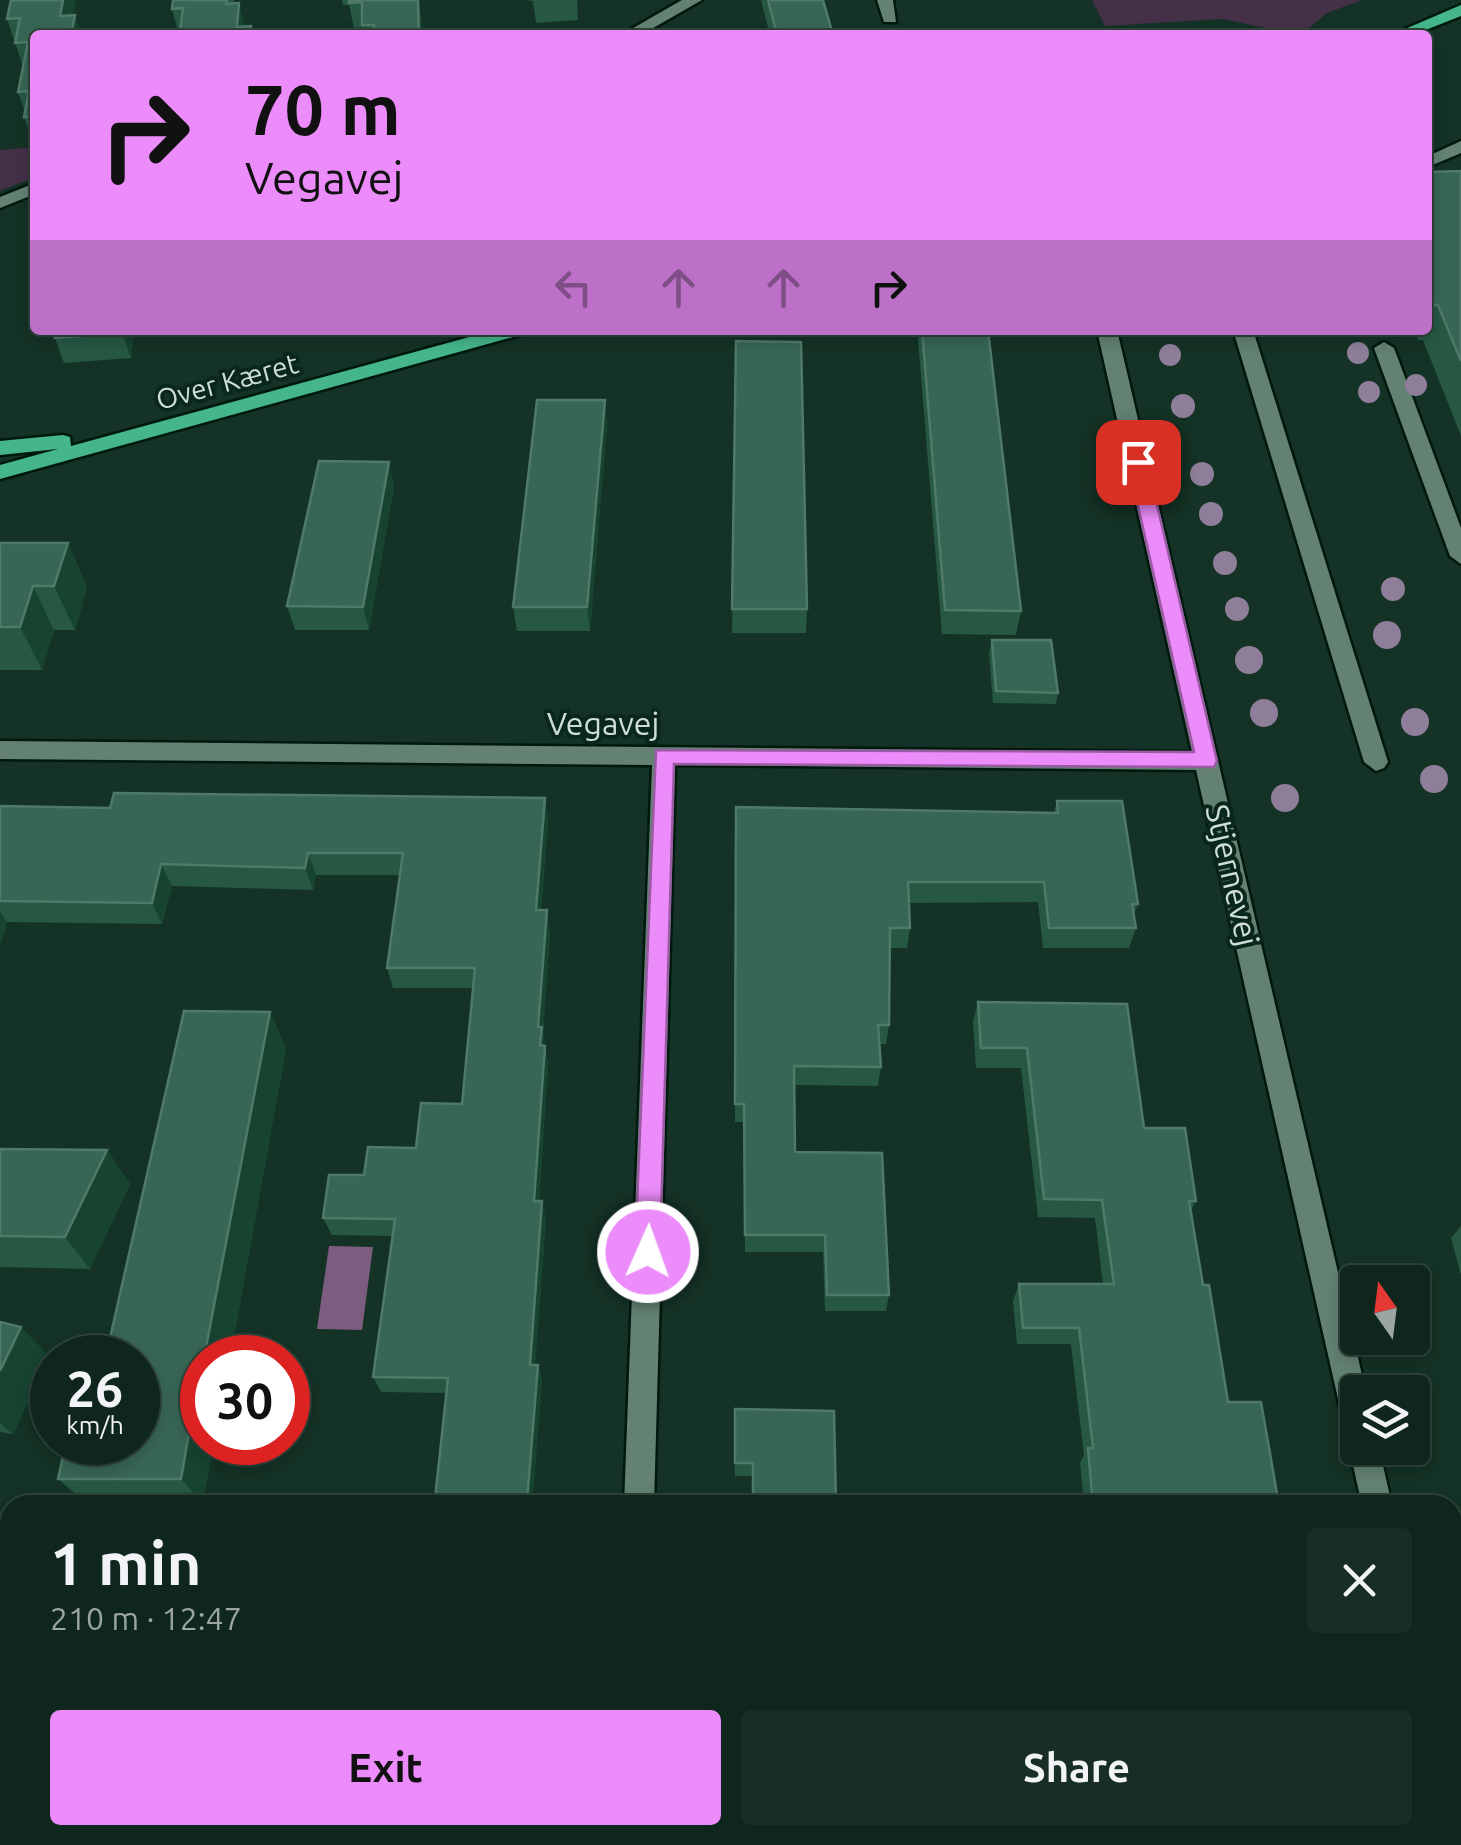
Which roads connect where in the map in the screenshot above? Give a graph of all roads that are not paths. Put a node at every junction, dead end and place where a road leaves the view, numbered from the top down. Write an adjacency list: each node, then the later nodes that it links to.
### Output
1 (694, 0): 5 (street)
2 (884, 0): 4 (street)
3 (1461, 10): 6 (main road)
4 (890, 19)
5 (638, 30)
6 (1411, 30)
7 (1461, 146): 8 (street)
8 (1432, 160)
9 (30, 190): 10 (street)
10 (0, 204)
11 (498, 335): 15 (main road, Over Kæret)
12 (1108, 335): 21 (street, Stjernevej)
13 (1245, 335): 22 (street)
14 (1384, 348): 18 (street)
15 (123, 436): 16 (main road, Over Kæret); 17 (main road, Over Kæret)
16 (0, 448)
17 (0, 472)
18 (1461, 556)
19 (0, 750): 20 (street, Vegavej)
20 (664, 756): 21 (street, Vegavej); 25 (street)
21 (1206, 761): 23 (street, Stjernevej)
22 (1376, 762)
23 (1347, 1375)
24 (1368, 1465): 26 (street)
25 (639, 1495)
26 (1375, 1495)

